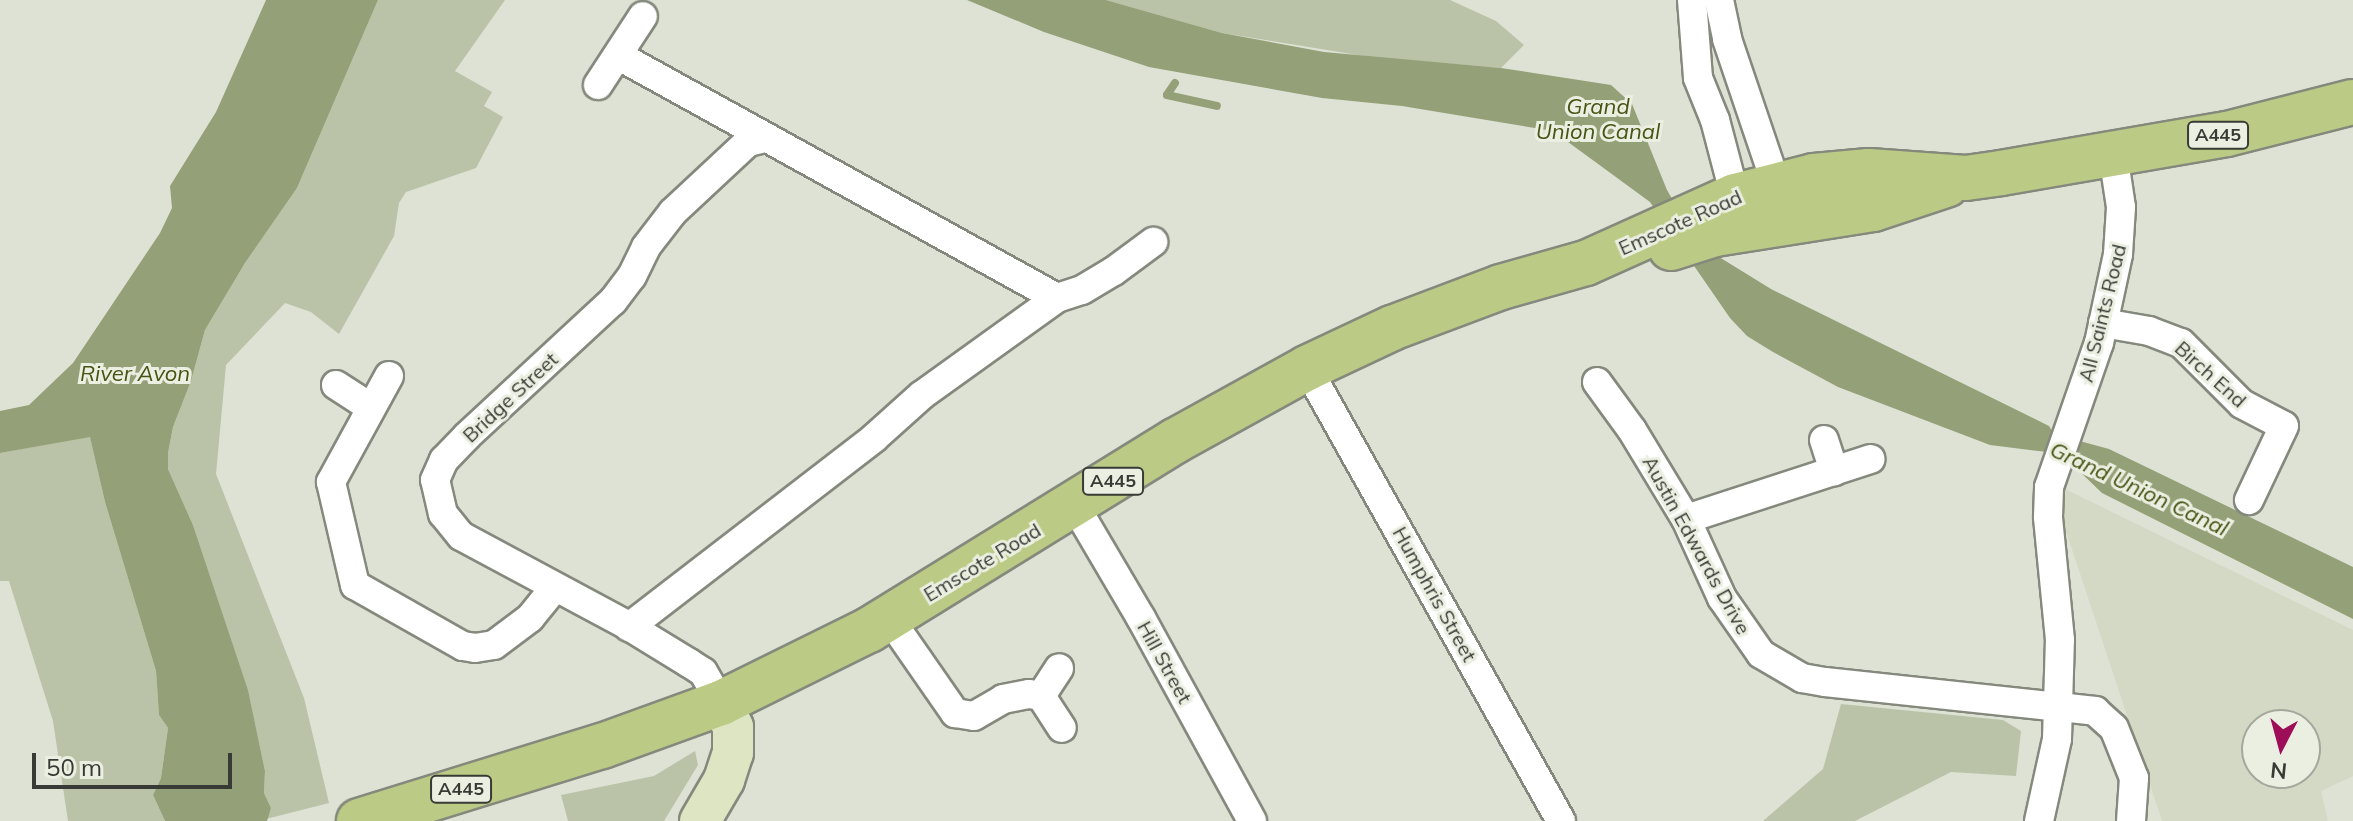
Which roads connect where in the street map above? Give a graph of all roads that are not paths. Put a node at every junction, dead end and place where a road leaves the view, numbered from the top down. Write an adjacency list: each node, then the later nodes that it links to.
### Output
1 (1692, 0): 10 (street)
2 (1719, 0): 10 (street)
3 (643, 16): 4 (street)
4 (619, 56): 5 (street); 7 (street)
5 (598, 85)
6 (2353, 102): 8 (main road, Emscote Road / A445)
7 (766, 138): 14 (street); 27 (street, Bridge Street)
8 (2113, 154): 9 (main road, Emscote Road / A445); 15 (street, All Saints Road)
9 (1966, 178): 10 (main road, Emscote Road / A445); 11 (main road, Emscote Road / A445)
10 (1757, 194): 11 (street); 12 (main road, Emscote Road / A445)
11 (1913, 196): 12 (main road, Emscote Road / A445)
12 (1702, 229): 16 (main road, Emscote Road / A445)
13 (1153, 242): 14 (street)
14 (1057, 298): 29 (street)
15 (2103, 323): 24 (street, Birch End); 33 (street, All Saints Road)
16 (1307, 368): 25 (main road, Emscote Road / A445); 39 (street, Humphris Street)
17 (389, 376): 20 (street)
18 (1597, 382): 26 (street, Austin Edwards Drive)
19 (336, 385): 20 (street)
20 (370, 407): 27 (street)
21 (1824, 440): 23 (street)
22 (1871, 459): 23 (street)
23 (1834, 471): 26 (street)
24 (2249, 500)
25 (1075, 506): 28 (main road, Emscote Road / A445); 38 (street, Hill Street)
26 (1686, 519): 33 (street, Austin Edwards Drive)
27 (555, 587): 29 (street, Bridge Street)
28 (889, 618): 31 (street); 32 (main road, Emscote Road / A445)
29 (629, 627): 32 (street, Bridge Street)
30 (1059, 668): 31 (street)
31 (1041, 696): 34 (street)
32 (721, 703): 36 (main road, Emscote Road / A445); 37 (street)
33 (2058, 706): 35 (street, All Saints Road); 40 (street)
34 (1062, 728)
35 (2047, 820)
36 (359, 821)
37 (700, 821)
38 (1252, 821)
39 (1561, 821)
40 (2131, 821)

